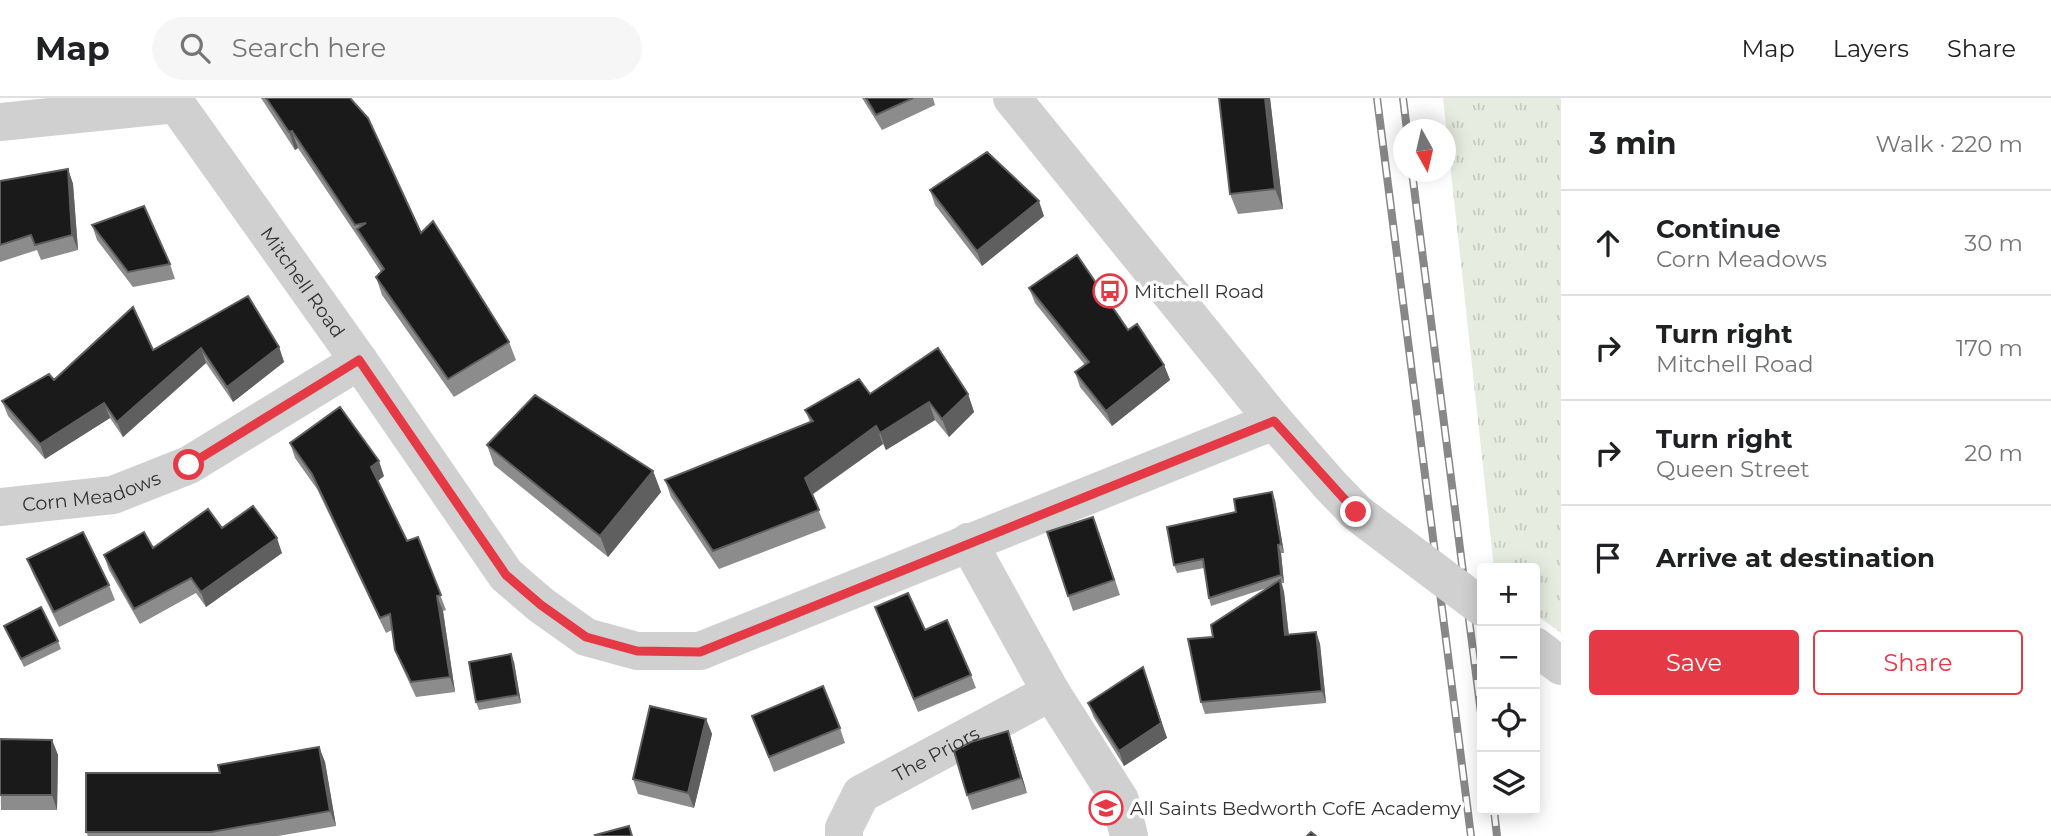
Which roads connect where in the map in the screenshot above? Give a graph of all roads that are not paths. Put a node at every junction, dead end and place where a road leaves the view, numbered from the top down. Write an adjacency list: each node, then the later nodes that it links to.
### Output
1 (1012, 98): 5 (street)
2 (174, 101): 3 (street); 4 (street, Mitchell Road)
3 (0, 122)
4 (359, 360): 6 (street, Corn Meadows); 7 (street, Mitchell Road)
5 (1274, 421): 7 (street, Mitchell Road); 8 (street, bridge)
6 (0, 507)
7 (968, 542): 11 (street)
8 (1477, 603)
9 (1540, 650): 10 (street)
10 (1561, 666)
11 (1051, 692): 12 (street, The Priors); 13 (street)
12 (844, 836)
13 (1129, 836)

